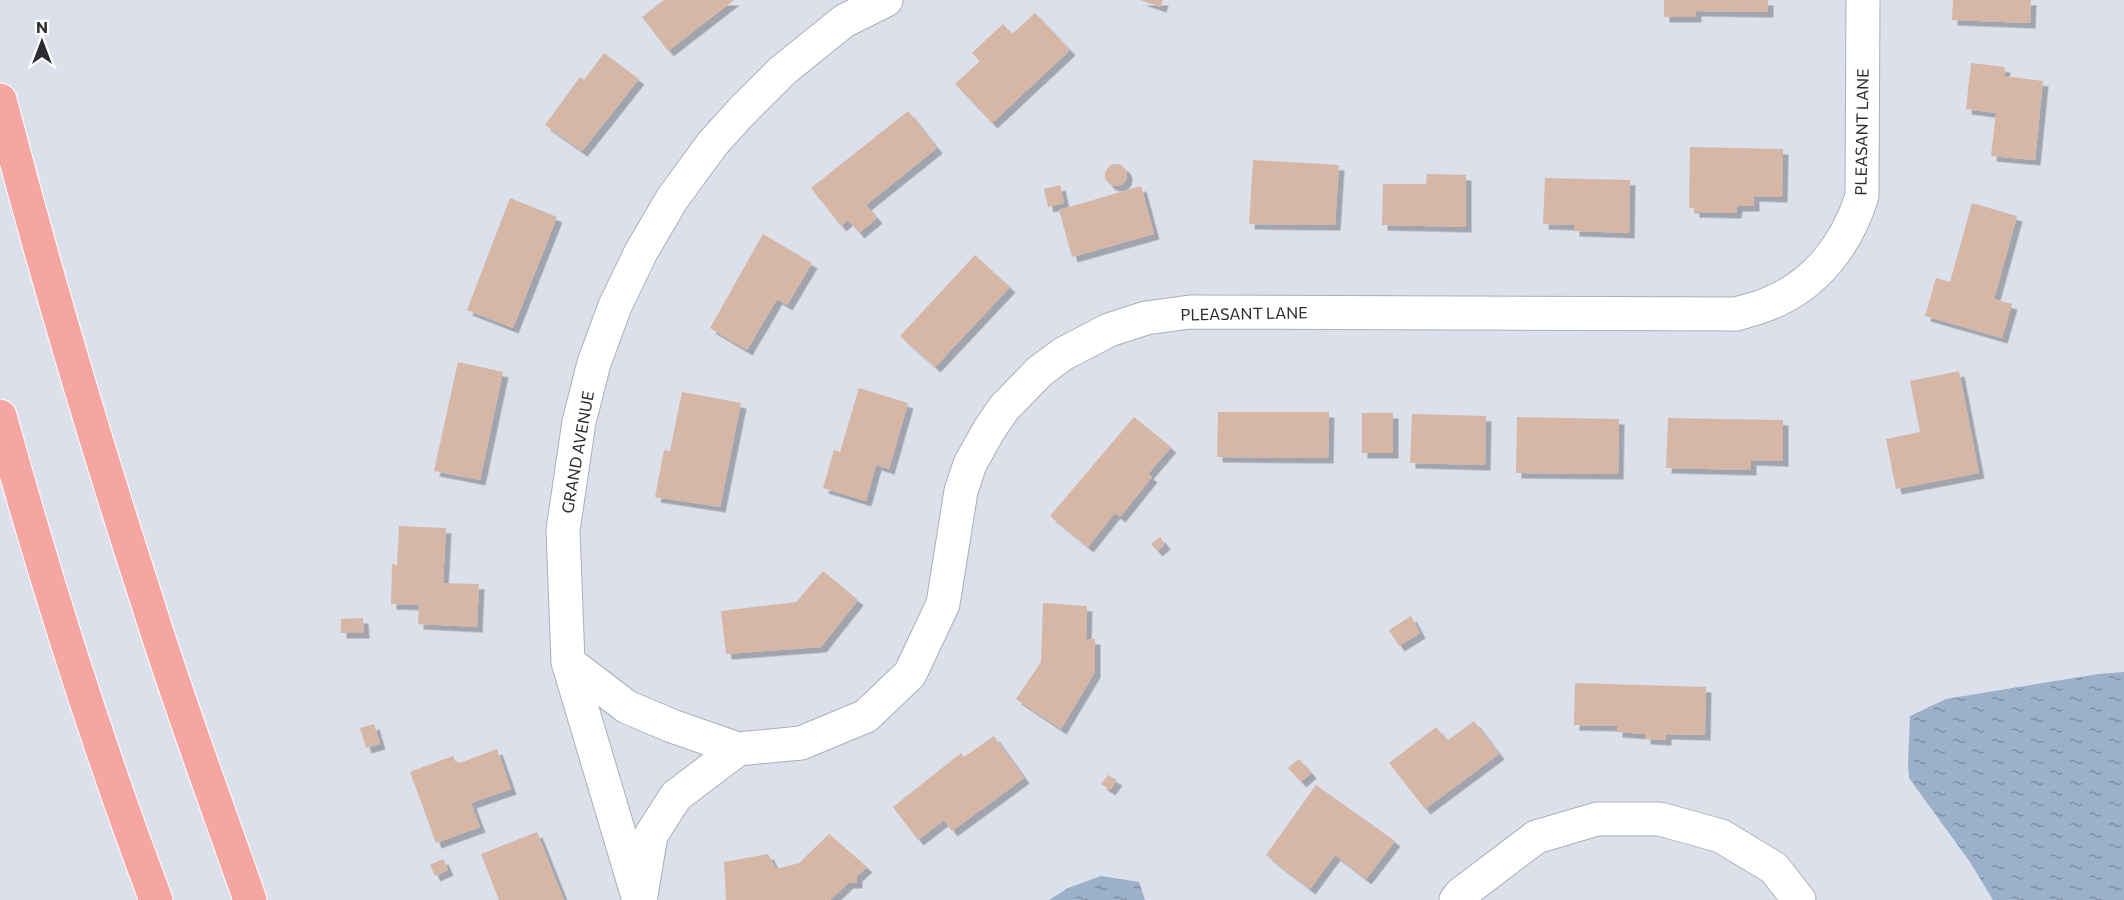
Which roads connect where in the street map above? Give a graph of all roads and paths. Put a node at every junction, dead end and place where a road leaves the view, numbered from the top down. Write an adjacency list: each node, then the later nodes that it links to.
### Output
1 (886, 0): 5 (street, GRAND AVENUE)
2 (1863, 0): 6 (street, PLEASANT LANE)
3 (0, 100): 8 (highway)
4 (0, 416): 7 (highway)
5 (568, 662): 6 (street, PLEASANT LANE); 9 (street, GRAND AVENUE)
6 (738, 749): 9 (street)
7 (156, 900)
8 (250, 900)
9 (640, 900)
10 (1456, 900): 11 (street)
11 (1799, 900)

